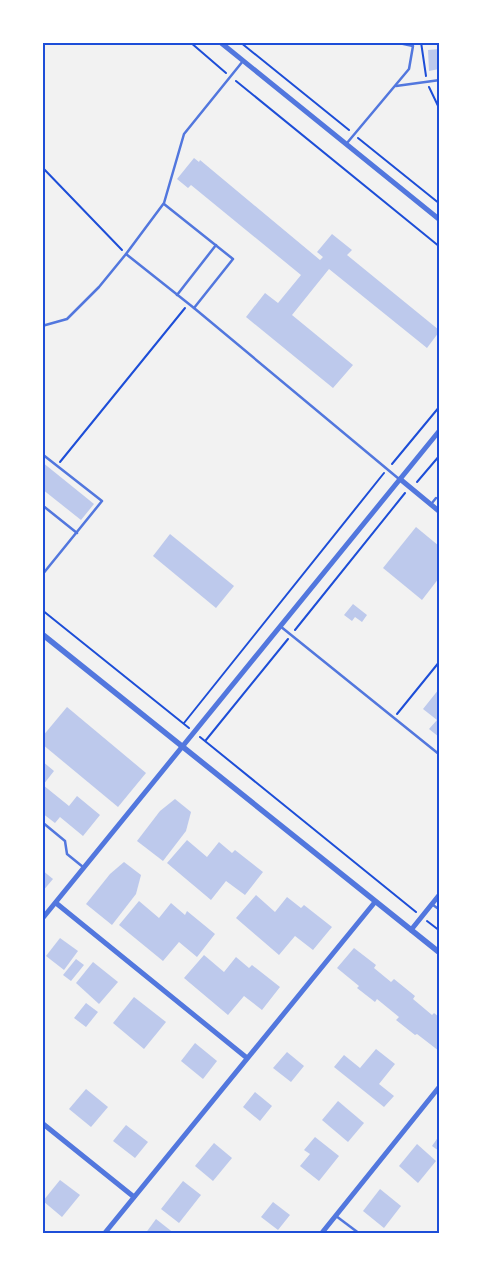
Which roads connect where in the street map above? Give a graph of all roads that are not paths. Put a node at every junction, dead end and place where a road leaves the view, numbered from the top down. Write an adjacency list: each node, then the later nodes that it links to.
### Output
1 (220, 42): 5 (street)
2 (394, 42): 4 (lane)
3 (416, 42): 4 (lane)
4 (413, 46): 7 (lane)
5 (243, 61): 8 (street); 9 (lane)
6 (440, 80): 7 (lane)
7 (394, 86): 8 (lane)
8 (346, 144): 10 (street)
9 (164, 204): 11 (lane); 12 (lane)
10 (440, 220)
11 (216, 245): 13 (lane); 14 (lane)
12 (126, 254): 13 (lane); 15 (lane)
13 (177, 295): 14 (lane)
14 (194, 308): 18 (lane)
15 (42, 326)
16 (440, 430): 18 (street)
17 (42, 454): 23 (lane)
18 (400, 479): 20 (street); 25 (street)
19 (436, 498): 20 (lane)
20 (431, 504): 22 (street)
21 (42, 505): 23 (lane)
22 (440, 512)
23 (77, 532): 24 (lane)
24 (42, 575)
25 (280, 626): 27 (street); 28 (lane)
26 (42, 634): 27 (street)
27 (182, 748): 30 (street); 32 (street)
28 (440, 755)
29 (42, 822): 30 (lane)
30 (84, 868): 33 (street)
31 (440, 894): 34 (street)
32 (375, 902): 37 (street); 39 (street)
33 (56, 903): 36 (street); 39 (street)
34 (432, 904): 35 (lane); 37 (street)
35 (440, 910)
36 (42, 919)
37 (411, 930): 38 (street)
38 (440, 953)
39 (248, 1058): 42 (street)
40 (440, 1086): 43 (street)
41 (42, 1123): 42 (street)
42 (134, 1197): 44 (street)
43 (336, 1216): 45 (street); 46 (lane)
44 (104, 1234)
45 (321, 1234)
46 (360, 1234)

